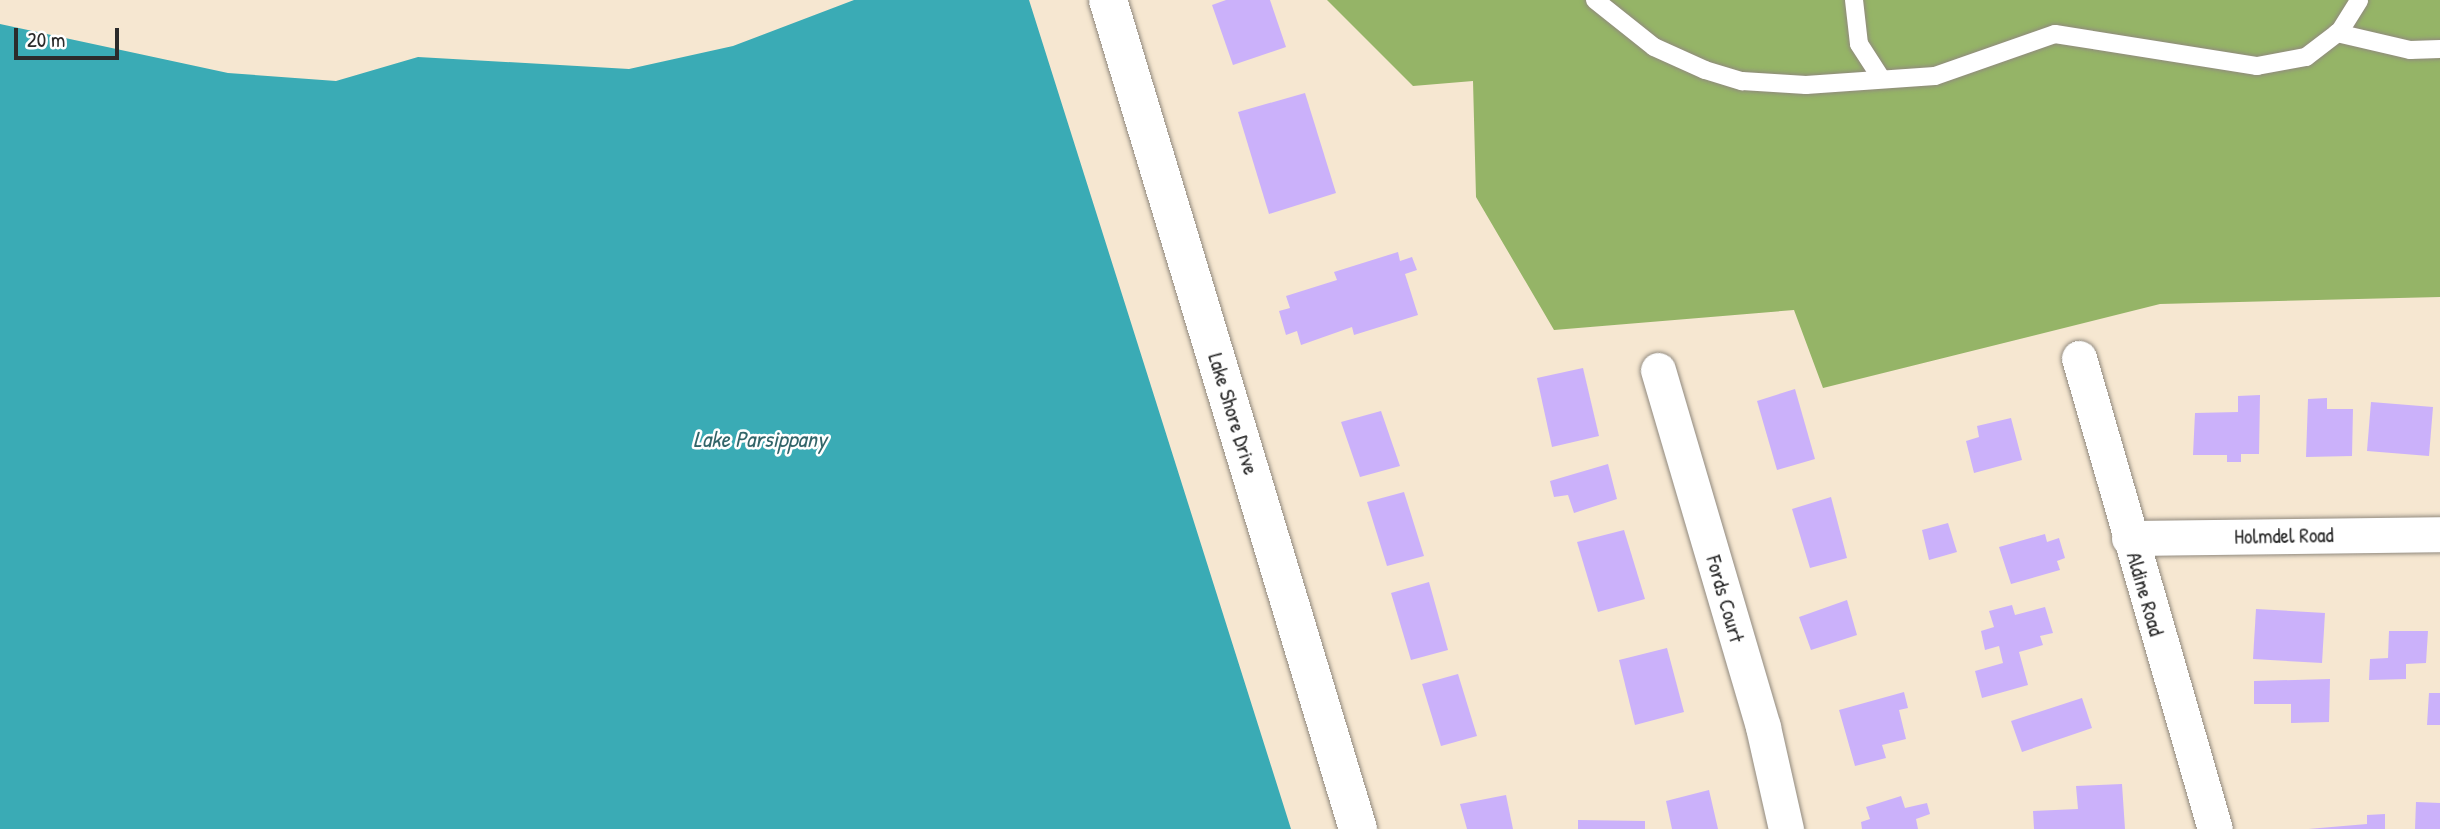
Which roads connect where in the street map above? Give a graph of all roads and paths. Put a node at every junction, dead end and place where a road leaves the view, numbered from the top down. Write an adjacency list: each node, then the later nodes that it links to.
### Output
1 (1108, 0): 12 (street, Lake Shore Drive)
2 (1595, 0): 7 (lane)
3 (1854, 0): 7 (lane)
4 (2359, 0): 5 (lane)
5 (2337, 33): 6 (lane); 7 (lane)
6 (2440, 49)
7 (1881, 78)
8 (2079, 358): 11 (street, Aldine Road)
9 (1658, 370): 13 (street, Fords Court)
10 (2440, 534): 11 (street, Holmdel Road)
11 (2129, 538): 14 (street, Aldine Road)
12 (1358, 829)
13 (1786, 829)
14 (2215, 829)

